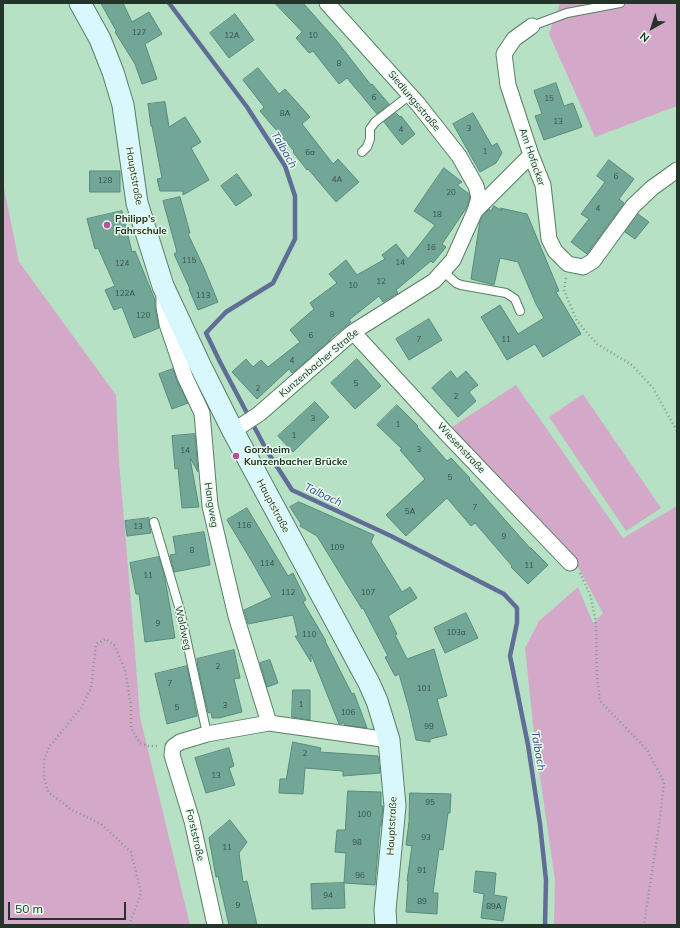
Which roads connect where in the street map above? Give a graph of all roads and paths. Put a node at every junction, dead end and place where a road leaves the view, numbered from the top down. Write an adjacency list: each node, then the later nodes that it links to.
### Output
1 (80, 3): 12 (main road, Hauptstraße)
2 (327, 3): 5 (street, Siedlungsstraße)
3 (620, 3): 4 (lane)
4 (532, 26): 7 (street, Am Hofacker)
5 (410, 95): 6 (lane); 9 (street, Siedlungsstraße)
6 (362, 152)
7 (531, 155): 9 (street, Kunzenbacher Straße); 10 (street, Am Hofacker)
8 (677, 170): 10 (street)
9 (475, 211): 11 (street, Kunzenbacher Straße)
10 (568, 264): 16 (path)
11 (443, 271): 13 (lane); 14 (street, Kunzenbacher Straße)
12 (163, 286): 15 (main road, Hauptstraße); 19 (street, Hangweg)
13 (520, 311)
14 (353, 332): 15 (street, Kunzenbacher Straße); 18 (street, Wiesenstraße)
15 (238, 427): 21 (main road, Hauptstraße)
16 (677, 431)
17 (154, 522): 20 (lane, Waldweg)
18 (570, 562): 26 (path)
19 (269, 723): 20 (street); 21 (street)
20 (207, 734): 22 (street)
21 (389, 740): 25 (main road, Hauptstraße)
22 (173, 747): 23 (path); 24 (street, Forststraße)
23 (129, 925)
24 (215, 925)
25 (386, 925)
26 (644, 925)

